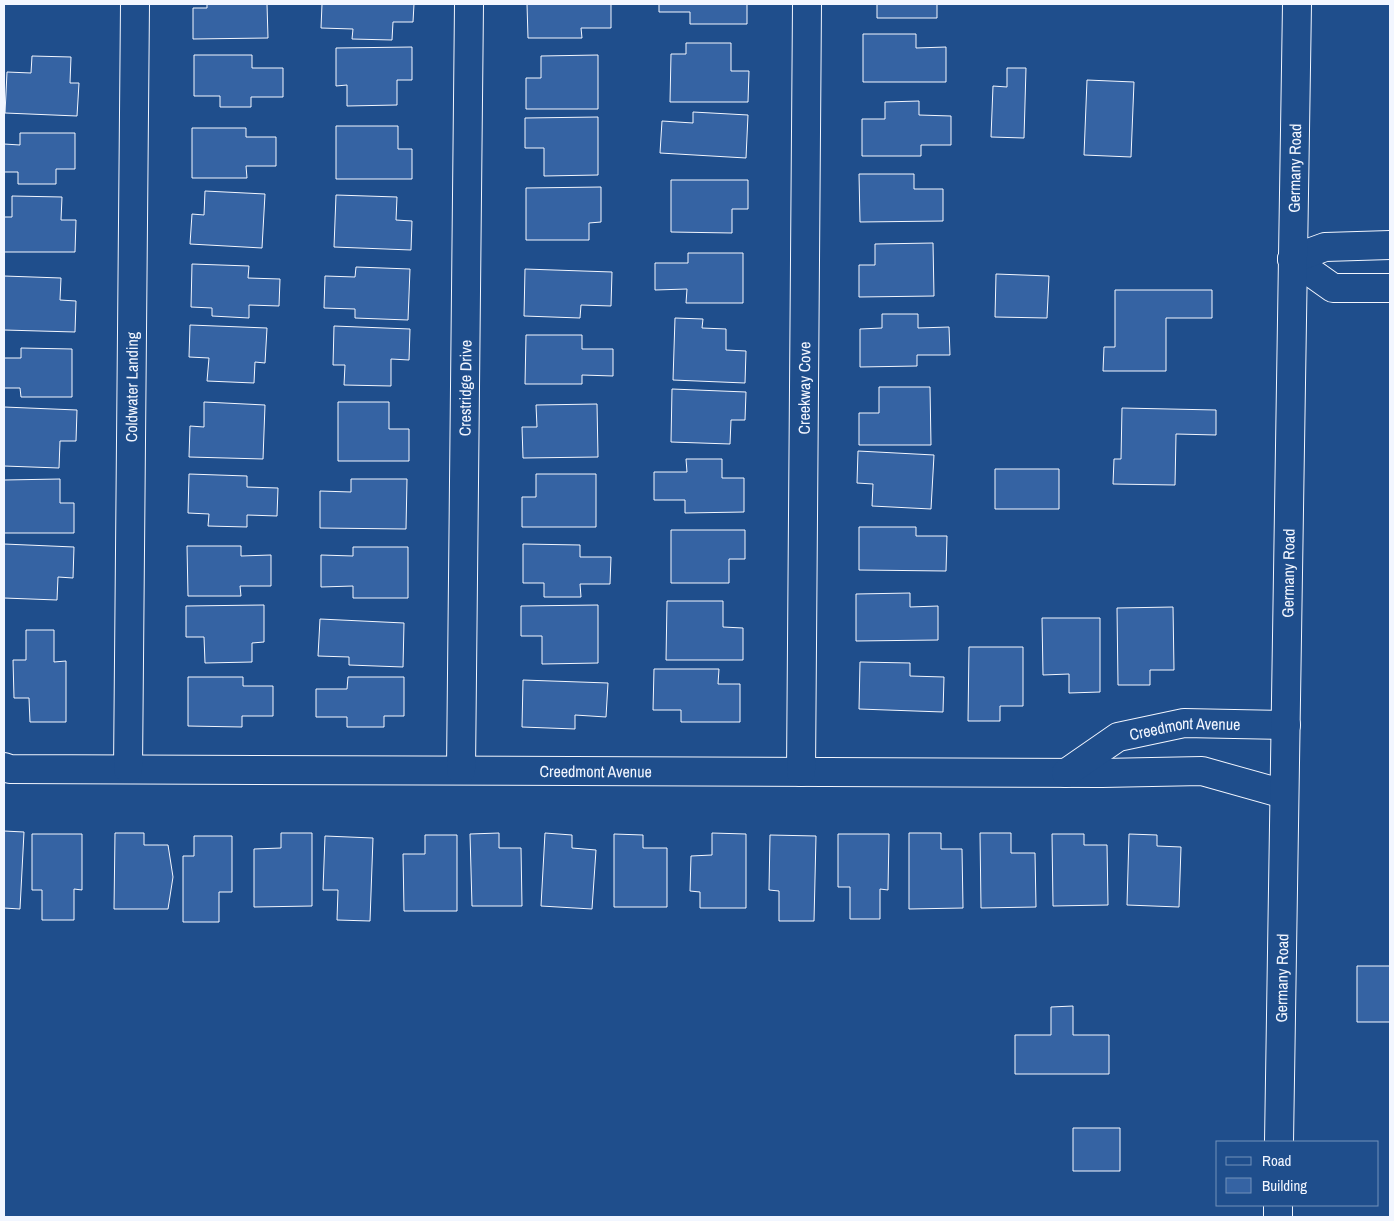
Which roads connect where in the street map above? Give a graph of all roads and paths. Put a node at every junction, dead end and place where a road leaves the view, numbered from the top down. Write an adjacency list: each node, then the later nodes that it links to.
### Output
1 (135, 4): 10 (street, Coldwater Landing)
2 (469, 4): 11 (street, Crestridge Drive)
3 (807, 4): 12 (street, Creekway Cove)
4 (1297, 4): 6 (street, Germany Road)
5 (1390, 245): 6 (street)
6 (1292, 259): 7 (street); 8 (street, Germany Road)
7 (1390, 288)
8 (1286, 725): 13 (street, Creedmont Avenue); 14 (street, Germany Road)
9 (4, 767): 10 (street, Creedmont Avenue)
10 (128, 770): 11 (street, Creedmont Avenue)
11 (461, 770): 12 (street, Creedmont Avenue)
12 (801, 772): 13 (street, Creedmont Avenue)
13 (1066, 773): 14 (street, Creedmont Avenue)
14 (1284, 794): 15 (street, Germany Road)
15 (1279, 1141)

